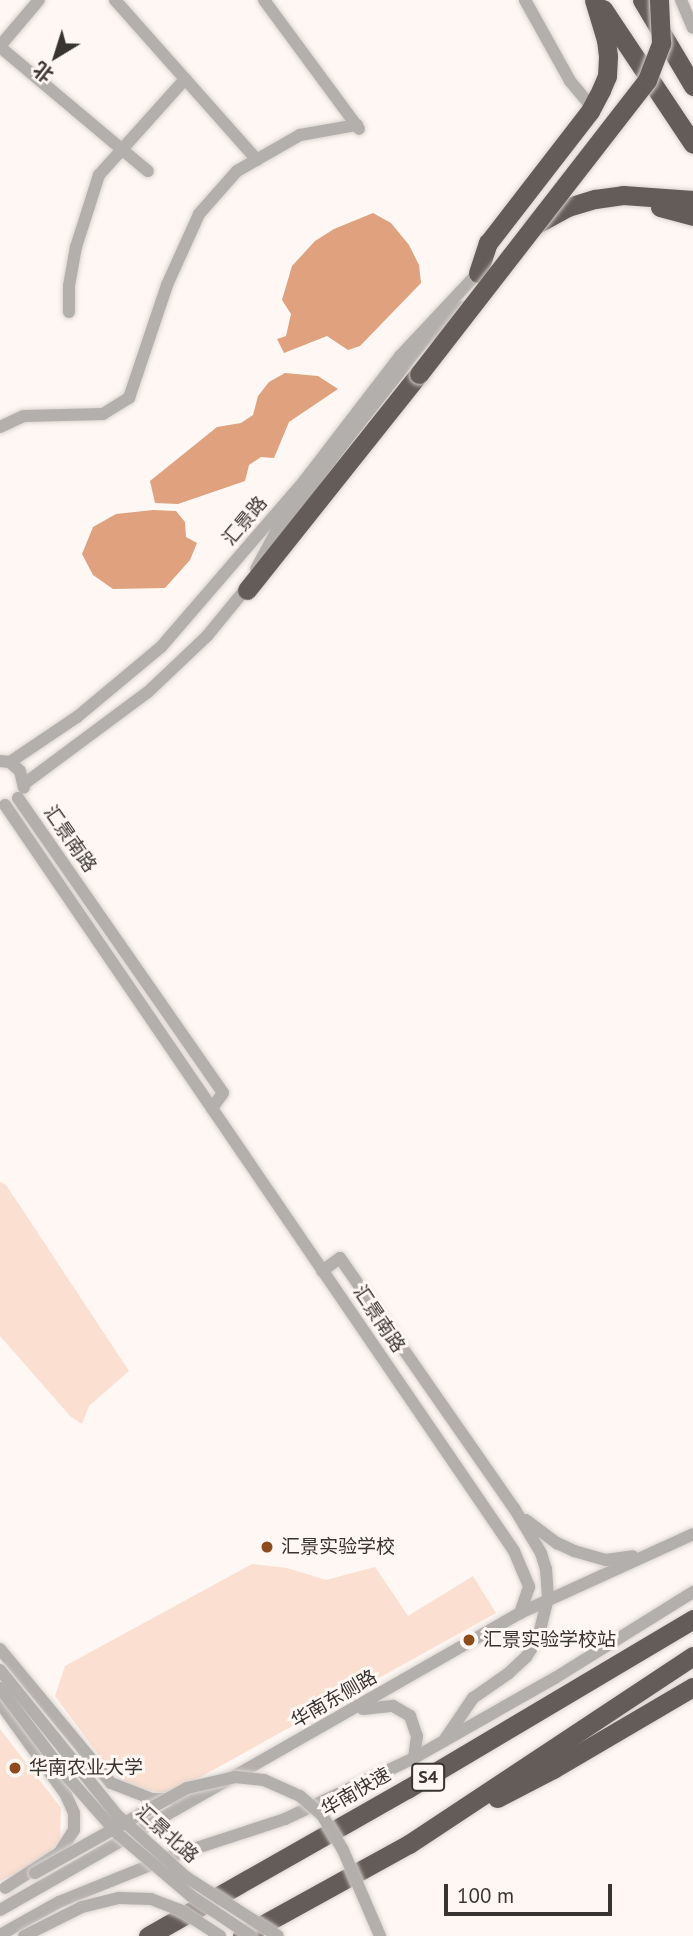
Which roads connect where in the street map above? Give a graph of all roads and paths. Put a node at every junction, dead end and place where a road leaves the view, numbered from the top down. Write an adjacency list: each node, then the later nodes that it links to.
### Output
1 (38, 0): 10 (street)
2 (115, 0): 11 (street)
3 (264, 0): 16 (street)
4 (525, 0): 13 (street)
5 (595, 0): 13 (highway); 14 (highway)
6 (642, 0): 12 (highway)
7 (659, 0): 24 (highway, bridge)
8 (681, 0): 9 (street)
9 (693, 28)
10 (0, 47): 15 (street)
11 (186, 79): 15 (street); 16 (street)
12 (693, 86)
13 (592, 107): 21 (highway)
14 (693, 144)
15 (121, 150): 17 (street); 22 (street)
16 (257, 160): 23 (street)
17 (148, 171)
18 (693, 200): 19 (highway)
19 (594, 203): 20 (highway); 21 (highway)
20 (693, 216)
21 (484, 277): 24 (street); 25 (street, 汇景路)
22 (69, 312)
23 (0, 427)
24 (247, 590): 26 (street)
25 (5, 762): 26 (street)
26 (24, 784): 27 (street)
27 (18, 799): 28 (street); 29 (street, 汇景南路)
28 (2, 805): 29 (street, 汇景南路)
29 (212, 1108): 30 (street, 汇景南路)
30 (322, 1271): 31 (street, 汇景南路); 36 (street, 汇景南路)
31 (514, 1508): 33 (street); 35 (street)
32 (693, 1534): 33 (street, 华南东侧路)
33 (661, 1549): 35 (street, 华南东侧路)
34 (693, 1592): 45 (street)
35 (548, 1598): 36 (street, 华南东侧路); 45 (street)
36 (520, 1613): 44 (street, 华南东侧路)
37 (693, 1619): 53 (highway, 华南快速 / S4)
38 (0, 1649): 47 (street)
39 (693, 1656): 48 (highway, S4)
40 (0, 1670): 57 (street, 汇景北路, bridge)
41 (693, 1687): 48 (highway)
42 (0, 1688): 56 (street, 汇景北路, bridge)
43 (0, 1703): 49 (street)
44 (352, 1712): 46 (street); 47 (street, 华南东侧路)
45 (444, 1740): 46 (street)
46 (414, 1758): 51 (street)
47 (225, 1784): 50 (street, 华南东侧路)
48 (409, 1844): 55 (highway, S4)
49 (3, 1890): 58 (street, bridge)
50 (0, 1910)
51 (0, 1935)
52 (24, 1936): 54 (street, bridge)
53 (148, 1936)
54 (220, 1936)
55 (242, 1936)
56 (251, 1936)
57 (278, 1936)
58 (380, 1936)

